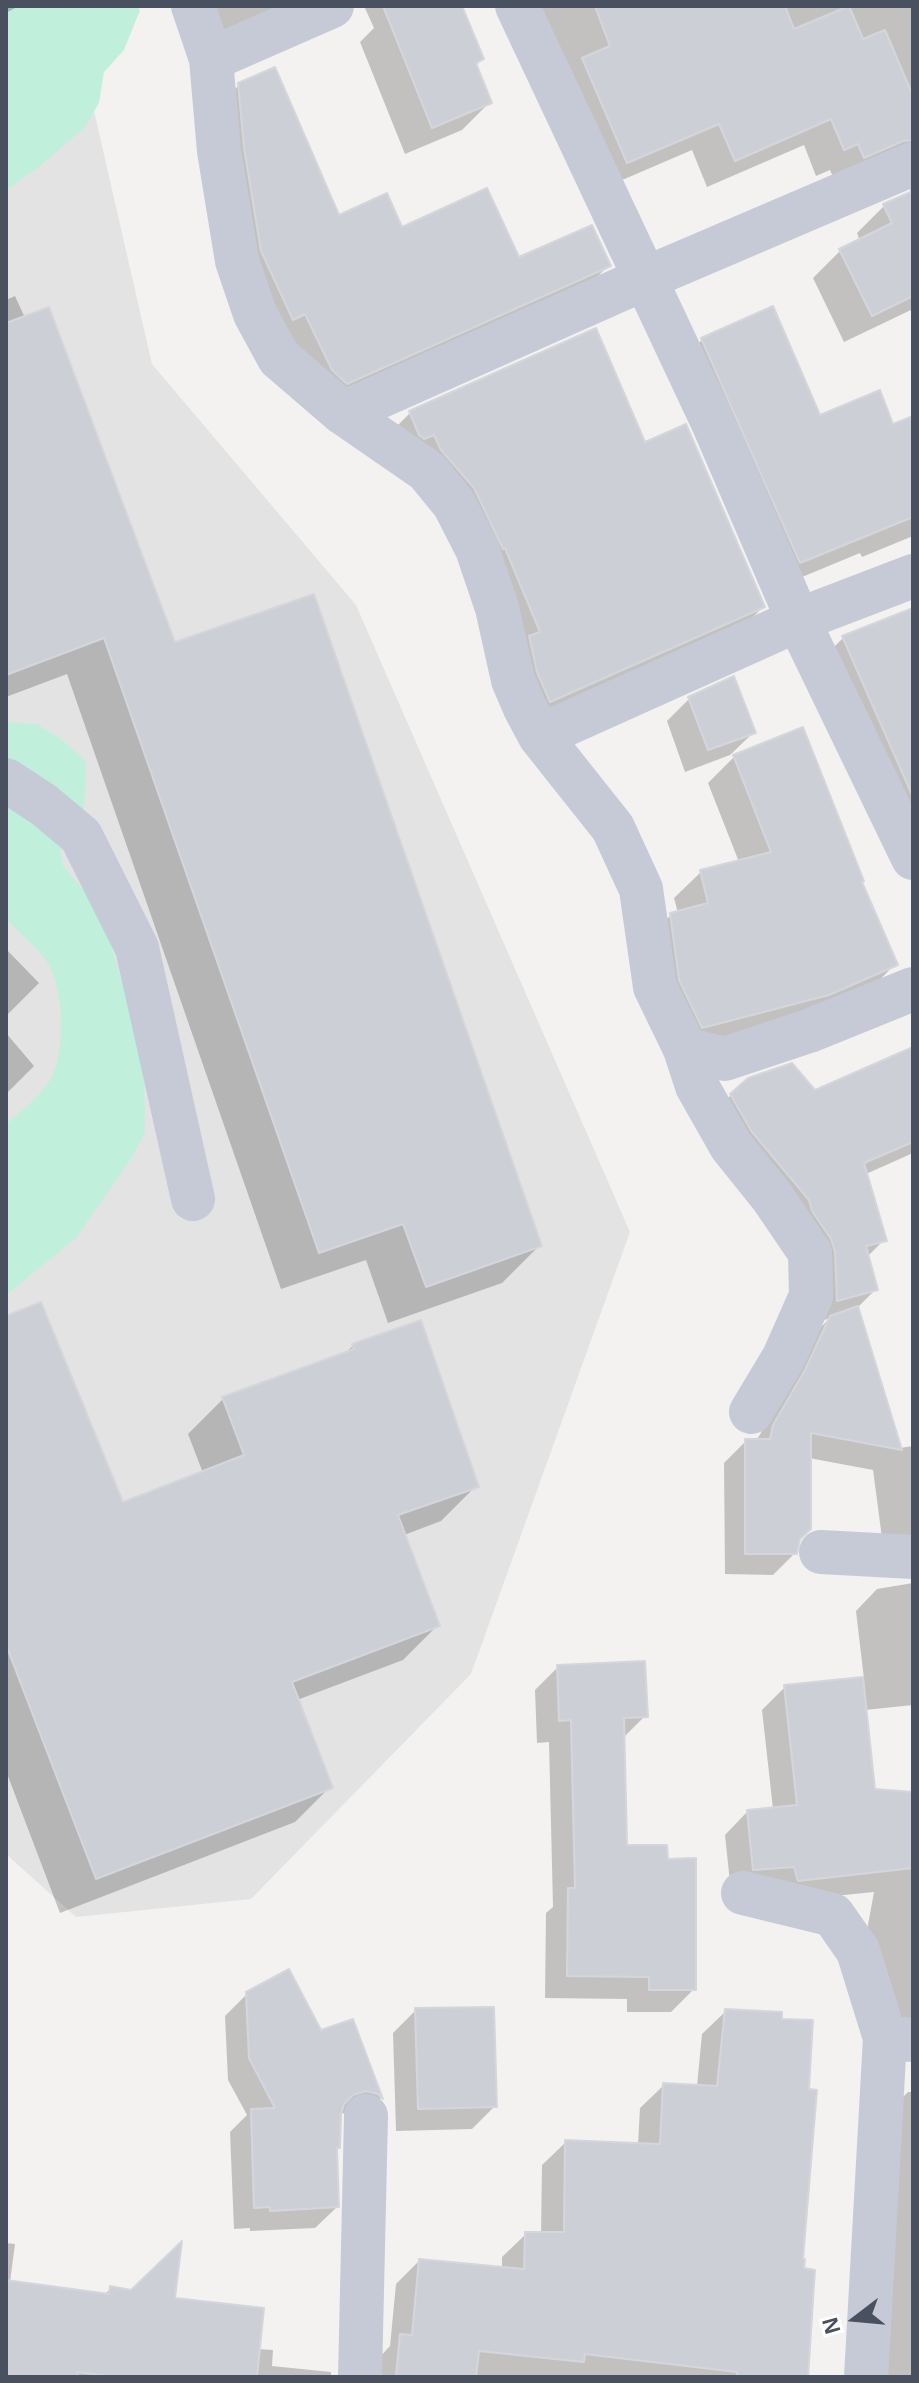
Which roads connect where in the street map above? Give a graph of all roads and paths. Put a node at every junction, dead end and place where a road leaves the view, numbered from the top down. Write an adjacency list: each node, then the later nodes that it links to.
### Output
1 (193, 6): 4 (street)
2 (332, 6): 4 (street)
3 (517, 6): 6 (street)
4 (211, 59): 7 (street)
5 (913, 164): 6 (street)
6 (644, 279): 7 (street); 9 (street)
7 (343, 413): 10 (street)
8 (913, 576): 9 (street)
9 (798, 620): 10 (street); 12 (street)
10 (540, 736): 14 (street)
11 (6, 780): 15 (street)
12 (913, 858)
13 (913, 989): 14 (street)
14 (685, 1049): 16 (street)
15 (193, 1199)
16 (751, 1412)
17 (821, 1552): 18 (street)
18 (913, 1557)
19 (743, 1893): 20 (street)
20 (899, 2039): 23 (street)
21 (366, 2116): 22 (street)
22 (360, 2377)
23 (866, 2377)

